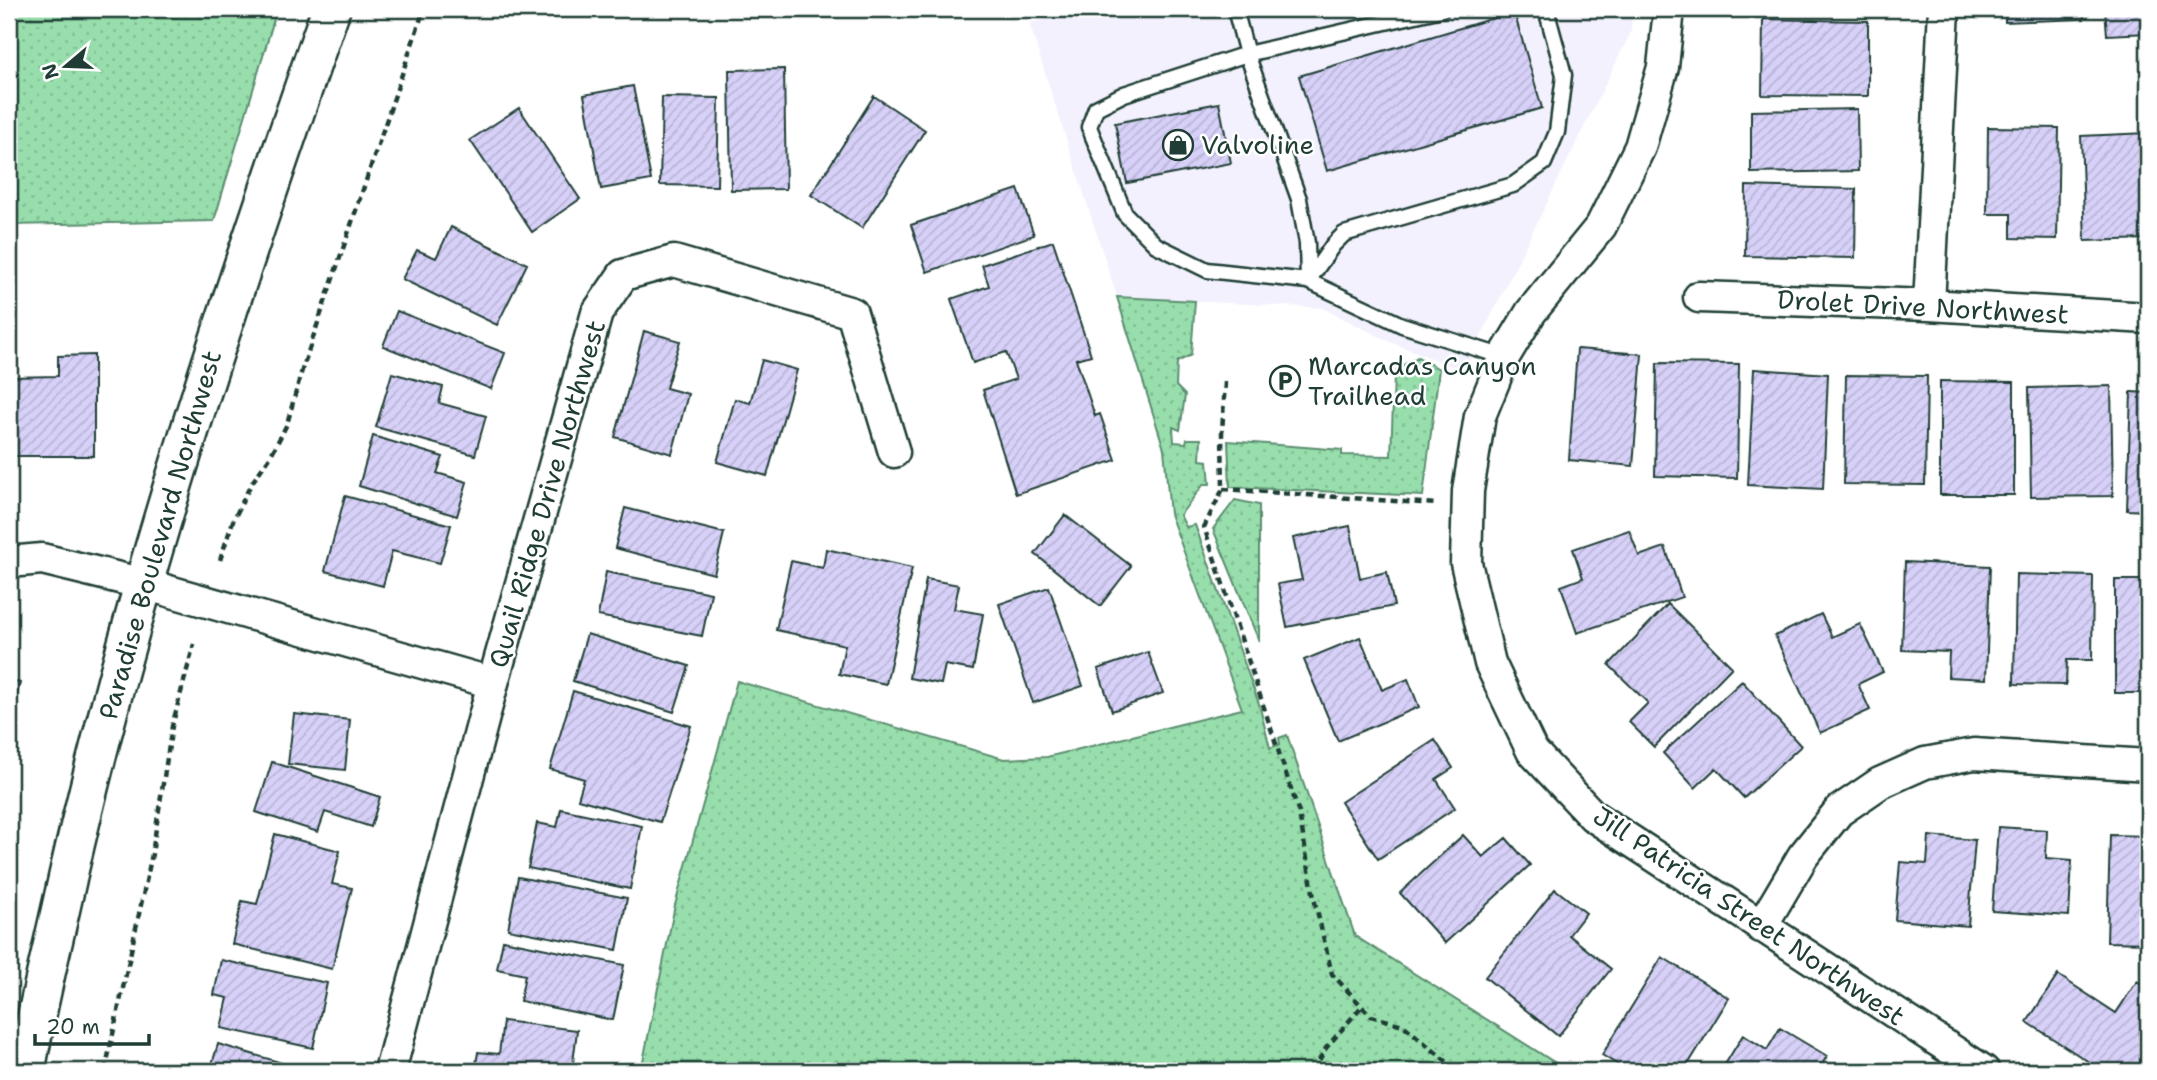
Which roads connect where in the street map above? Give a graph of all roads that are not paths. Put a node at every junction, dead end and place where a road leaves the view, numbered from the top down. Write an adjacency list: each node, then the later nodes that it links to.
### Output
1 (331, 9): 15 (street, Paradise Boulevard Northwest)
2 (1235, 9): 7 (lane)
3 (1442, 9): 7 (lane)
4 (1546, 9): 8 (lane)
5 (1669, 9): 12 (street, Jill Patricia Street Northwest)
6 (1944, 9): 10 (street)
7 (1247, 54): 8 (lane); 8 (lane)
8 (1308, 281): 12 (lane)
9 (1699, 297): 10 (street, Drolet Drive Northwest)
10 (1929, 305): 11 (street, Drolet Drive Northwest)
11 (2148, 318)
12 (1503, 357): 18 (street, Jill Patricia Street Northwest)
13 (894, 452): 16 (street, Quail Ridge Drive Northwest)
14 (9, 562): 15 (street, Quail Ridge Drive Northwest)
15 (144, 584): 16 (street, Quail Ridge Drive Northwest); 19 (street, Paradise Boulevard Northwest)
16 (493, 683): 20 (street, Quail Ridge Drive Northwest)
17 (2148, 765): 18 (street)
18 (1761, 926): 21 (street, Jill Patricia Street Northwest)
19 (26, 1071)
20 (390, 1071)
21 (1984, 1071)

